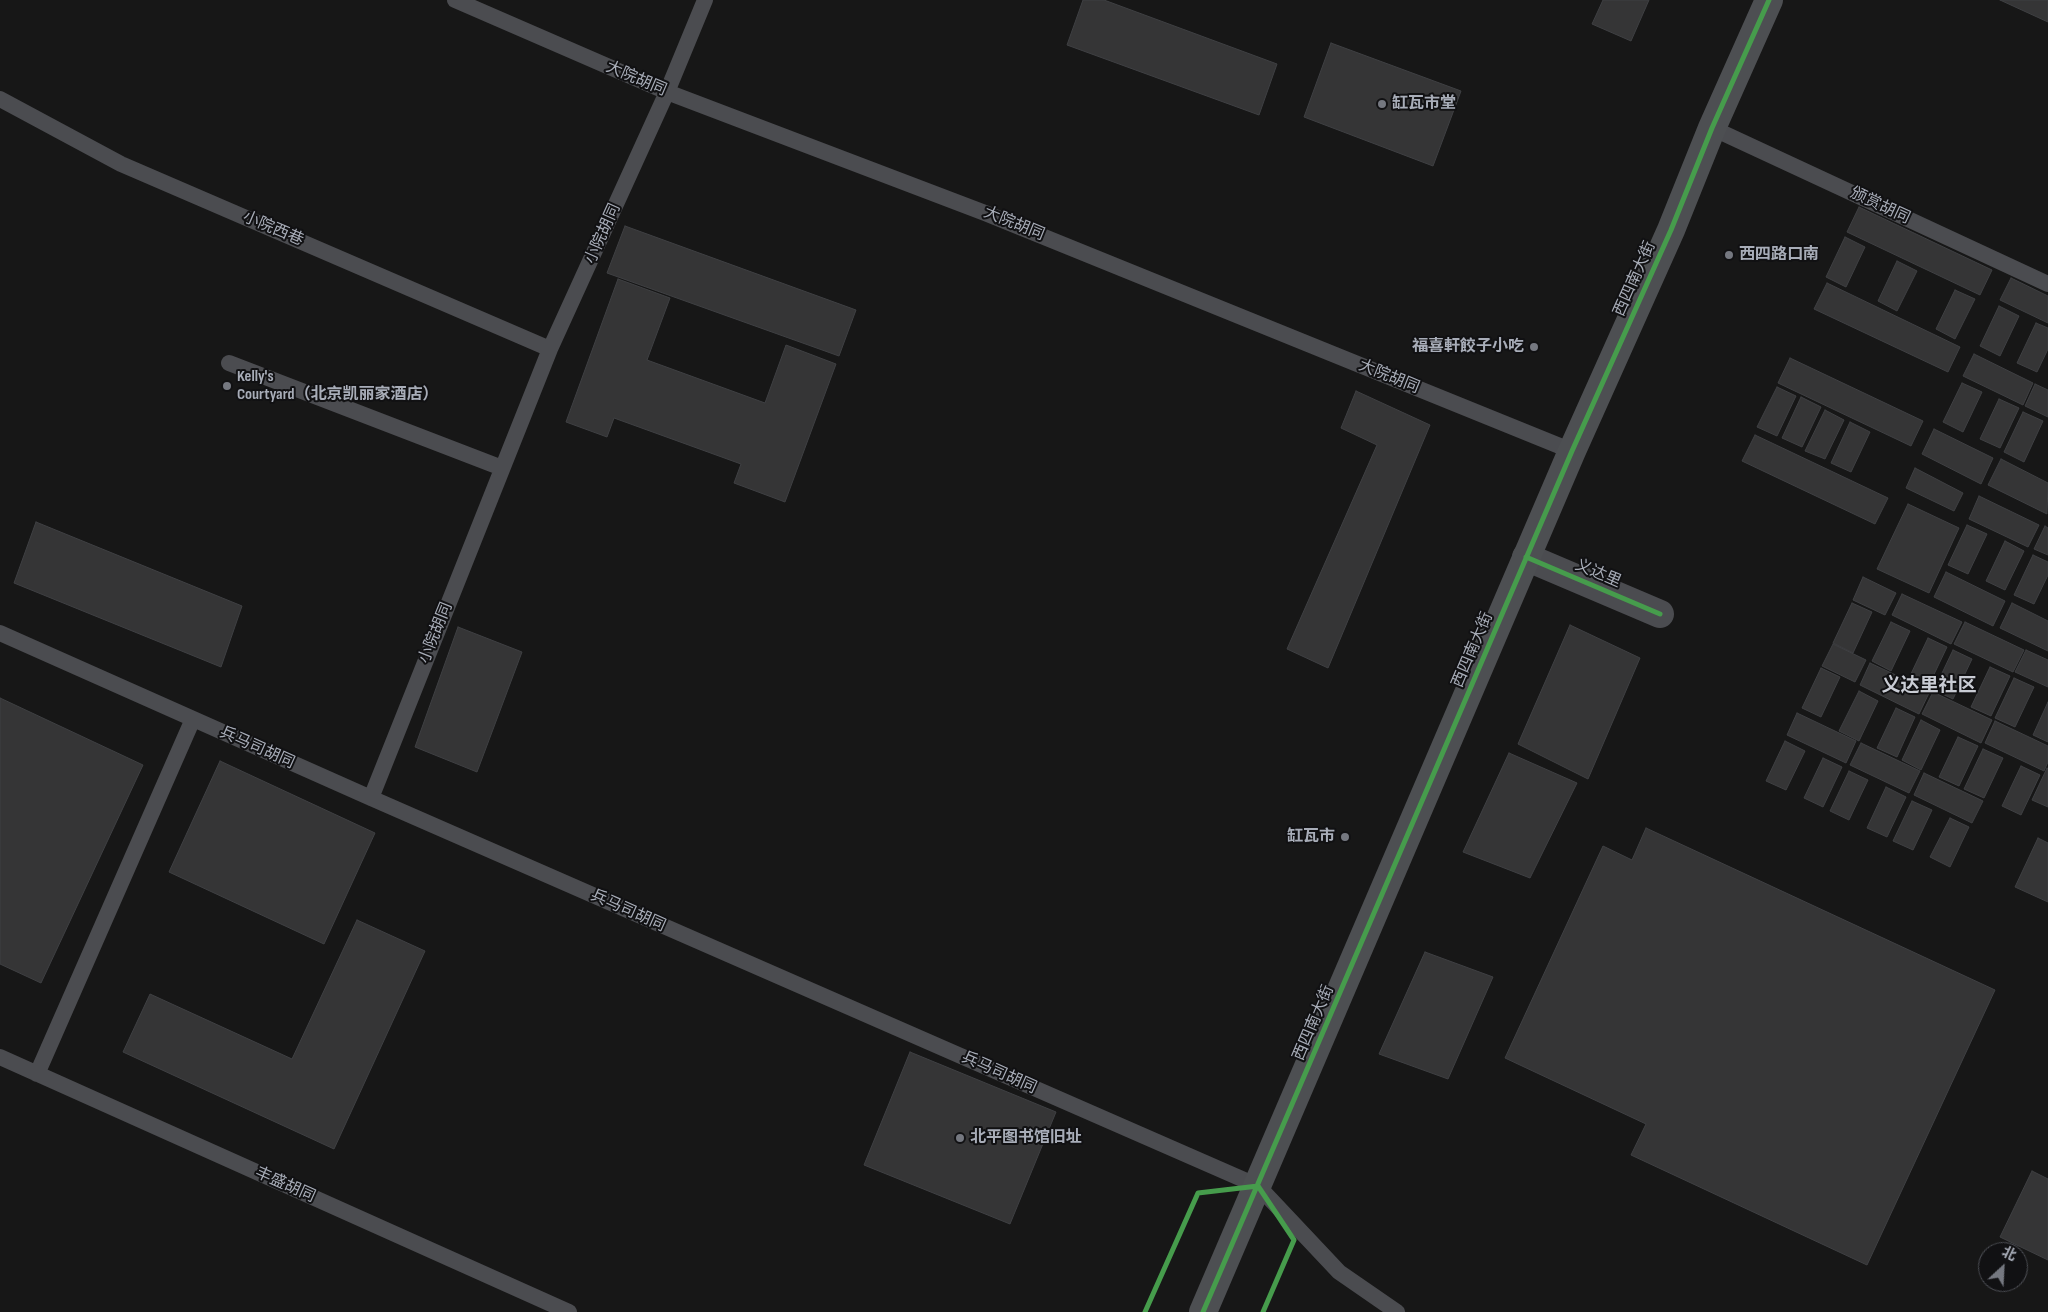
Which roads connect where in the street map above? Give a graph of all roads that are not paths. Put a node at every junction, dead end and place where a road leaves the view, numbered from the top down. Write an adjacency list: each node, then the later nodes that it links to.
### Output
1 (455, 0): 4 (lane, 大院胡同)
2 (705, 0): 4 (lane, 小院胡同)
3 (1769, 0): 6 (main road, 西四南大街)
4 (667, 92): 8 (lane, 小院胡同); 10 (lane, 大院胡同)
5 (0, 99): 8 (lane, 小院西巷)
6 (1712, 128): 7 (lane, 颁赏胡同); 10 (main road, 西四南大街)
7 (2048, 284)
8 (550, 349): 11 (lane, 小院胡同)
9 (229, 363): 11 (lane)
10 (1572, 451): 12 (main road, 西四南大街)
11 (502, 468): 16 (lane, 小院胡同)
12 (1526, 557): 13 (street, 义达里); 19 (main road, 西四南大街)
13 (1660, 614)
14 (0, 633): 15 (lane, 兵马司胡同)
15 (194, 719): 16 (lane, 兵马司胡同); 18 (lane)
16 (371, 798): 19 (lane, 兵马司胡同)
17 (0, 1057): 18 (lane, 丰盛胡同)
18 (37, 1074): 20 (lane, 丰盛胡同)
19 (1258, 1186): 21 (main road, 西四南大街); 22 (lane)
20 (569, 1312)
21 (1202, 1312)
22 (1397, 1312)

